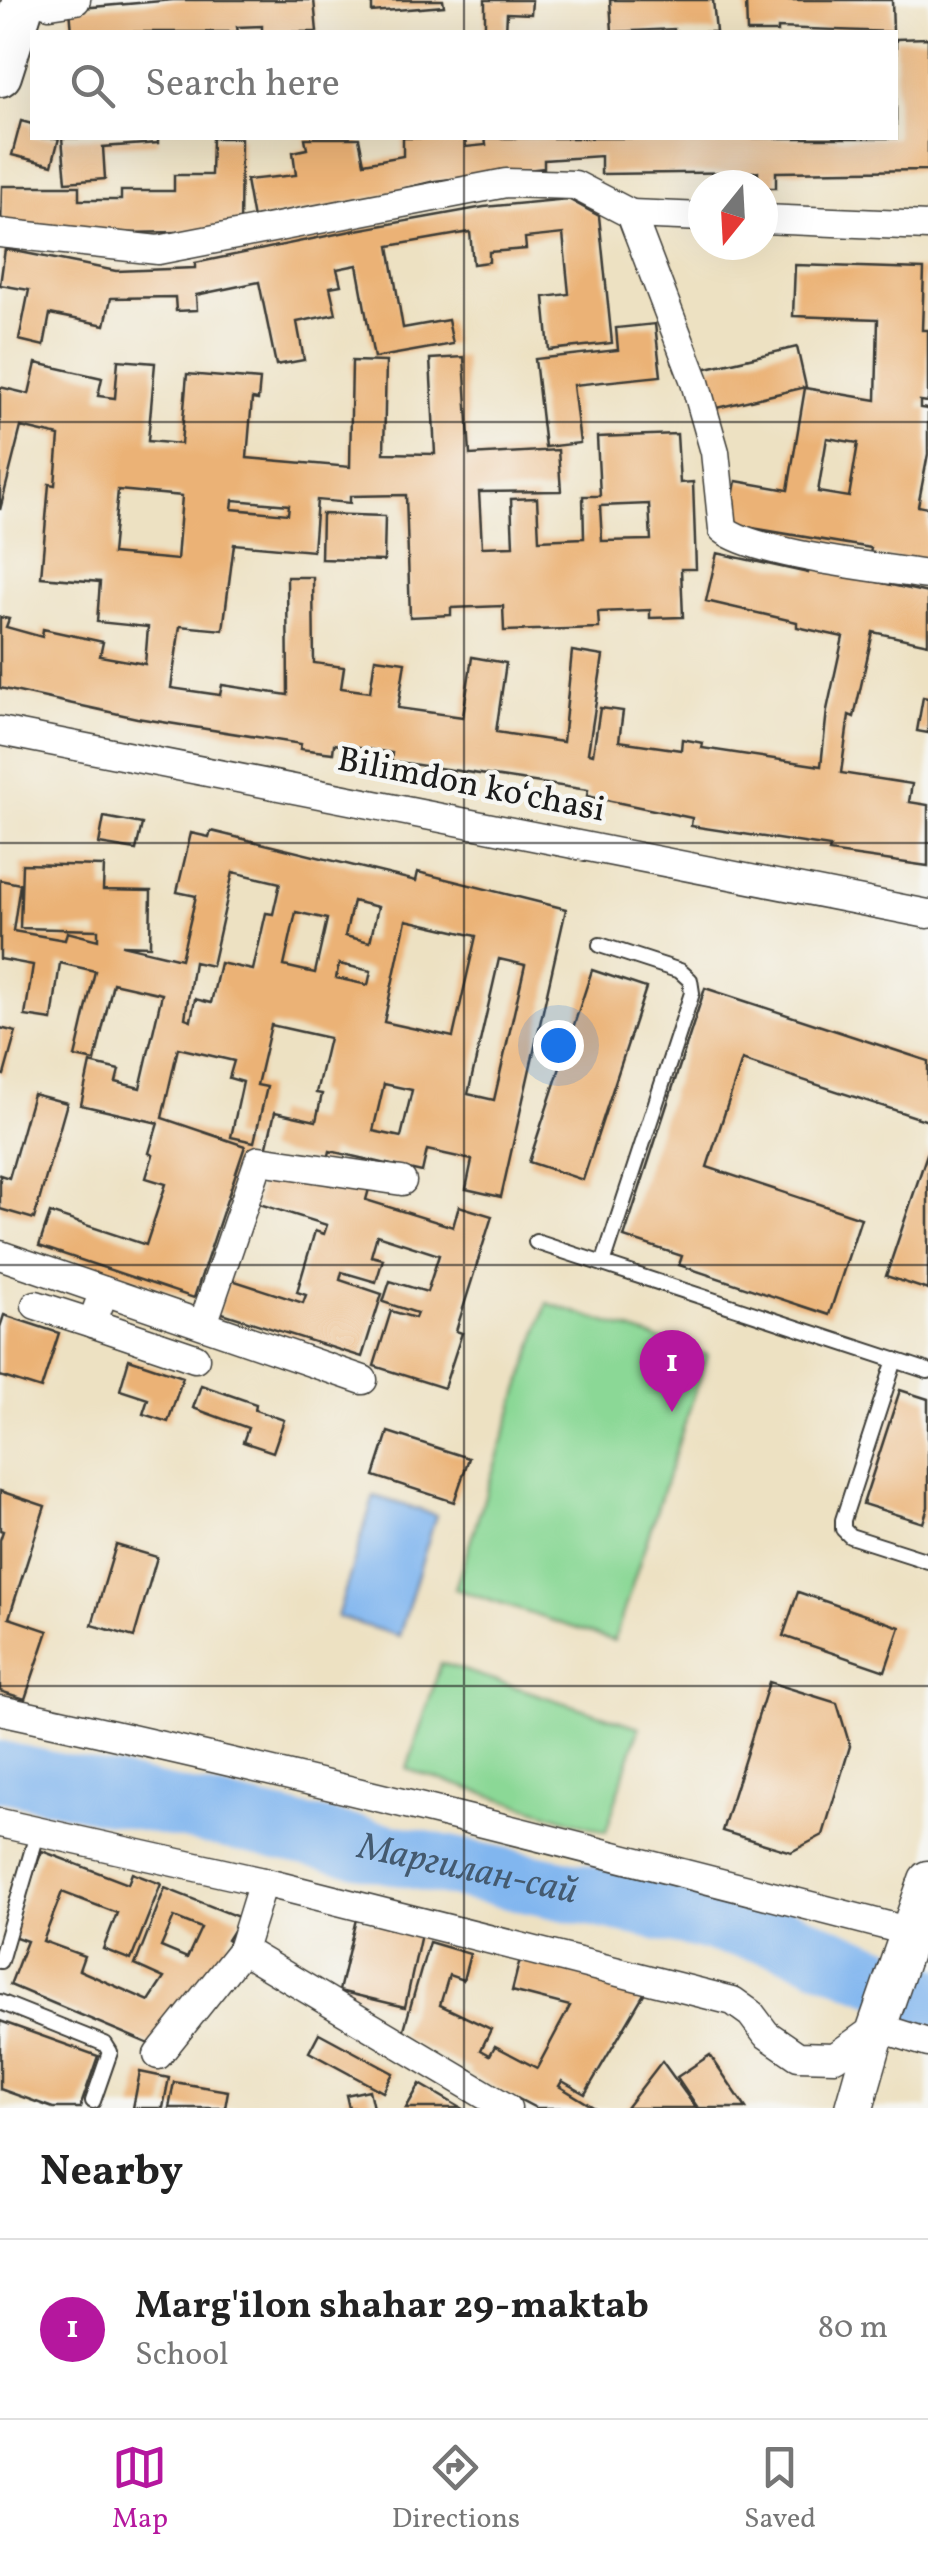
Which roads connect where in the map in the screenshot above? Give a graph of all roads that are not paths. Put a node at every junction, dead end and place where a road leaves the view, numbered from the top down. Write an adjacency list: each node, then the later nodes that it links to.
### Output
1 (24, 0): 4 (main road)
2 (36, 0): 3 (street)
3 (76, 0)
4 (0, 75)
5 (631, 214): 6 (street); 9 (street); 10 (street)
6 (688, 216)
7 (778, 220): 8 (street)
8 (928, 226)
9 (0, 233)
10 (928, 576)
11 (0, 731): 12 (street, Bilimdon koʻchasi)
12 (928, 914)
13 (600, 945): 17 (lane)
14 (402, 1181): 21 (street)
15 (536, 1242): 17 (lane)
16 (0, 1255): 18 (street)
17 (603, 1264): 23 (lane)
18 (104, 1290): 20 (street); 21 (street)
19 (36, 1304): 20 (street)
20 (92, 1324): 22 (street)
21 (203, 1324): 25 (street)
22 (195, 1358)
23 (895, 1360): 24 (lane); 26 (lane)
24 (928, 1370)
25 (363, 1380)
26 (928, 1561)
27 (0, 1710): 32 (street)
28 (0, 1823): 29 (street)
29 (38, 1832): 31 (street); 34 (lane)
30 (928, 1880): 32 (main road)
31 (263, 1882): 33 (street); 36 (street)
32 (920, 1936): 36 (main road)
33 (242, 1950): 38 (street); 40 (street)
34 (0, 1961)
35 (0, 2002): 39 (lane)
36 (877, 2027): 37 (street); 41 (main road)
37 (928, 2042)
38 (158, 2055)
39 (93, 2101)
40 (507, 2108)
41 (854, 2108)

